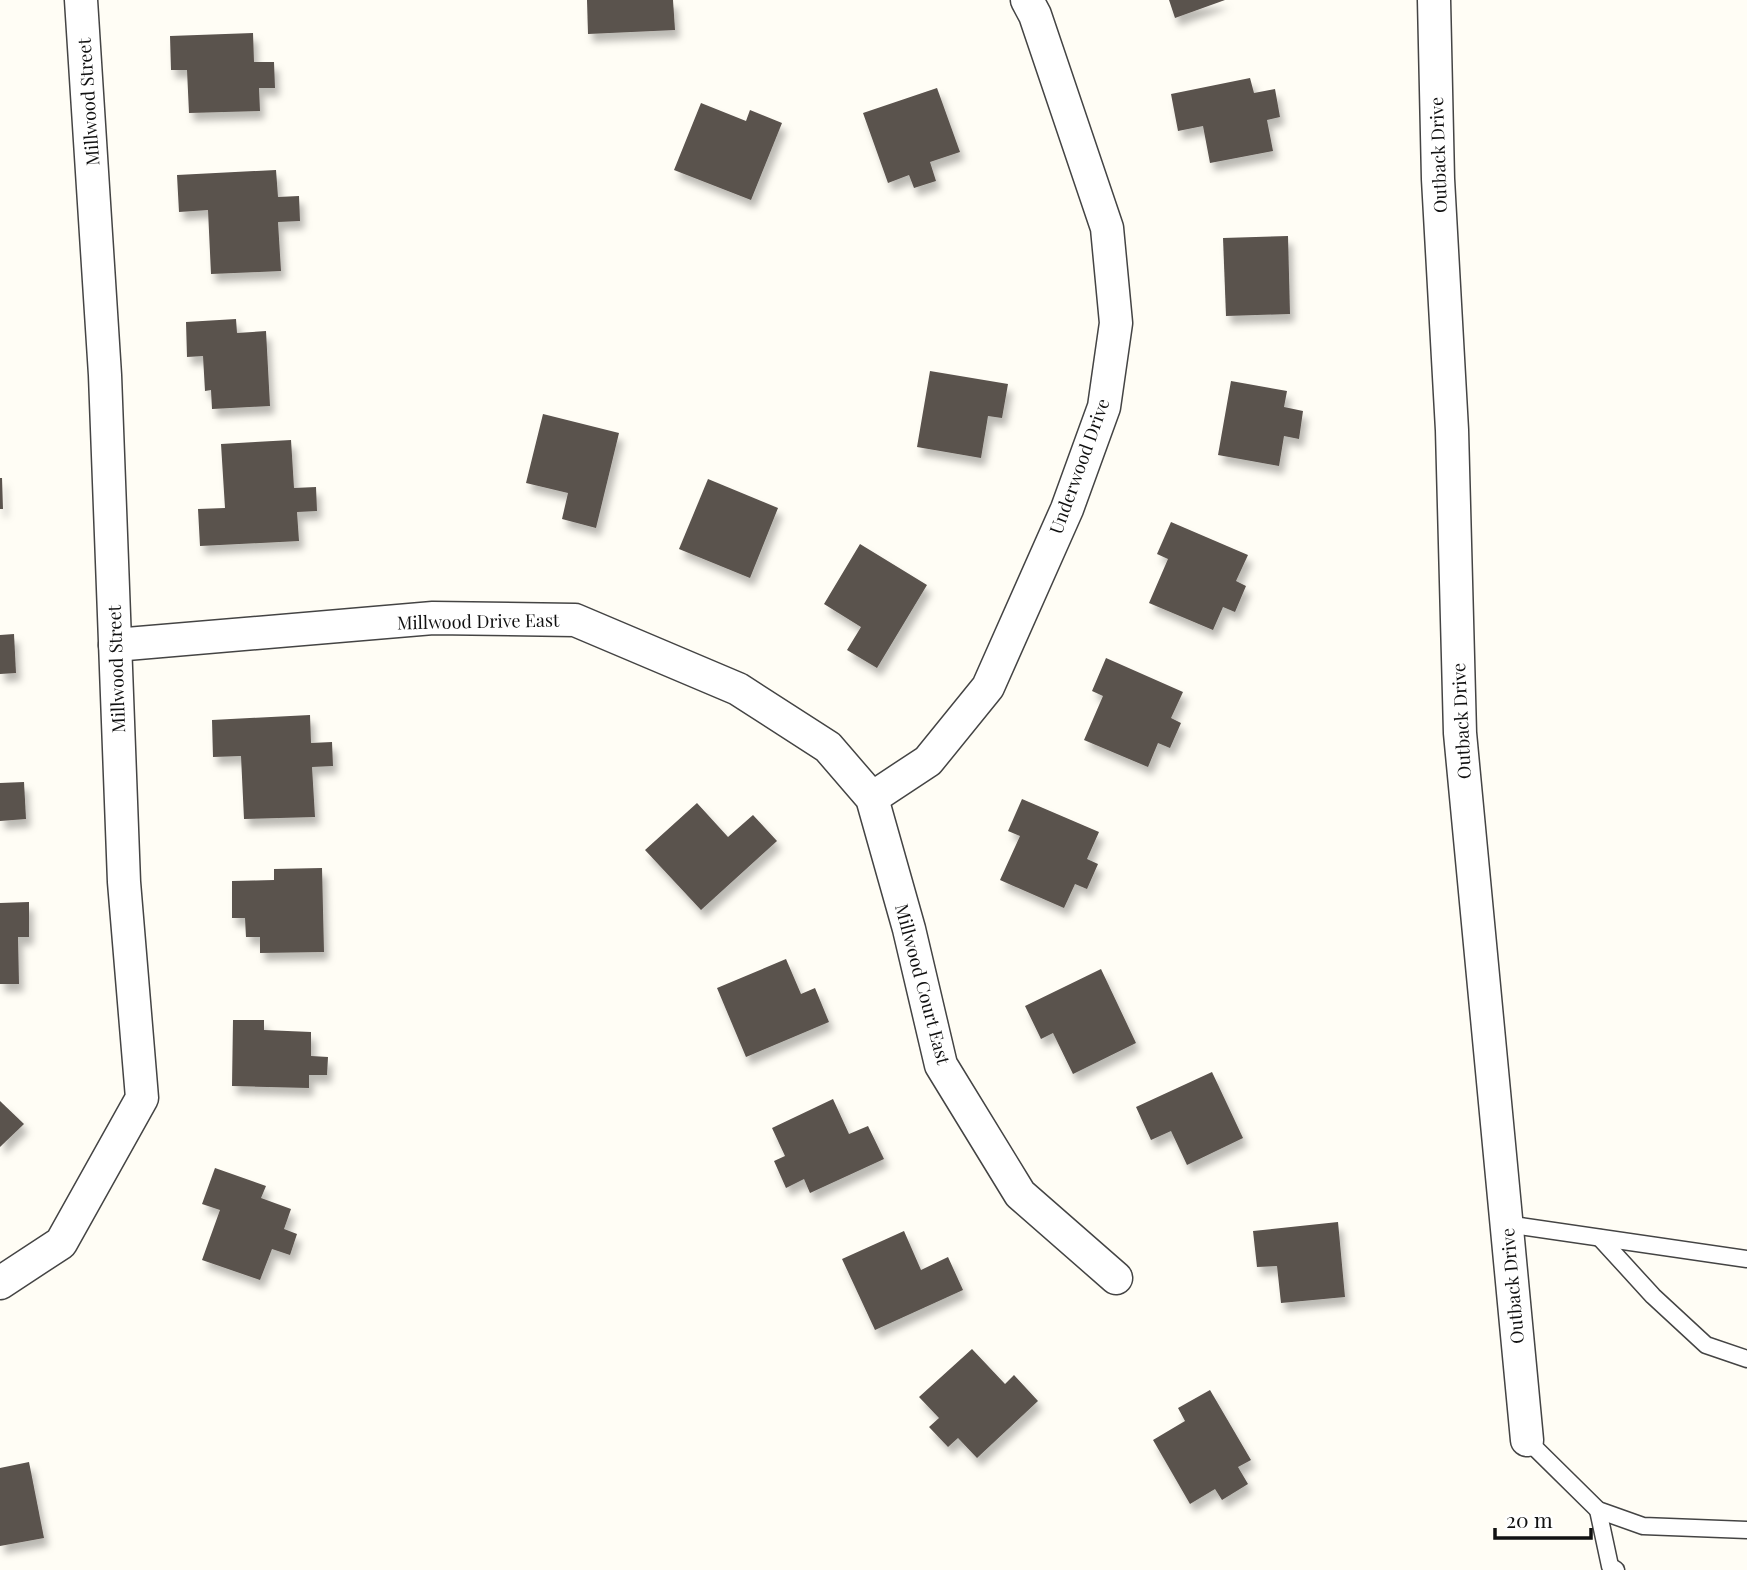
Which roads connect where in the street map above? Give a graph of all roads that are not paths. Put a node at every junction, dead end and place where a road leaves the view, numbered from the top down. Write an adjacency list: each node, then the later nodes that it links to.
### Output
1 (81, 0): 4 (street, Millwood Street)
2 (1027, 0): 5 (street, Underwood Drive)
3 (1434, 0): 6 (street, Outback Drive)
4 (115, 645): 5 (street, Millwood Drive East); 10 (street, Millwood Street)
5 (872, 798): 9 (street, Millwood Court East)
6 (1506, 1224): 7 (lane); 12 (street, Outback Drive)
7 (1600, 1238): 8 (lane); 11 (lane)
8 (1747, 1259)
9 (1116, 1278)
10 (0, 1283)
11 (1747, 1359)
12 (1527, 1440): 13 (lane)
13 (1598, 1510): 14 (lane); 15 (lane)
14 (1747, 1530)
15 (1616, 1570)

